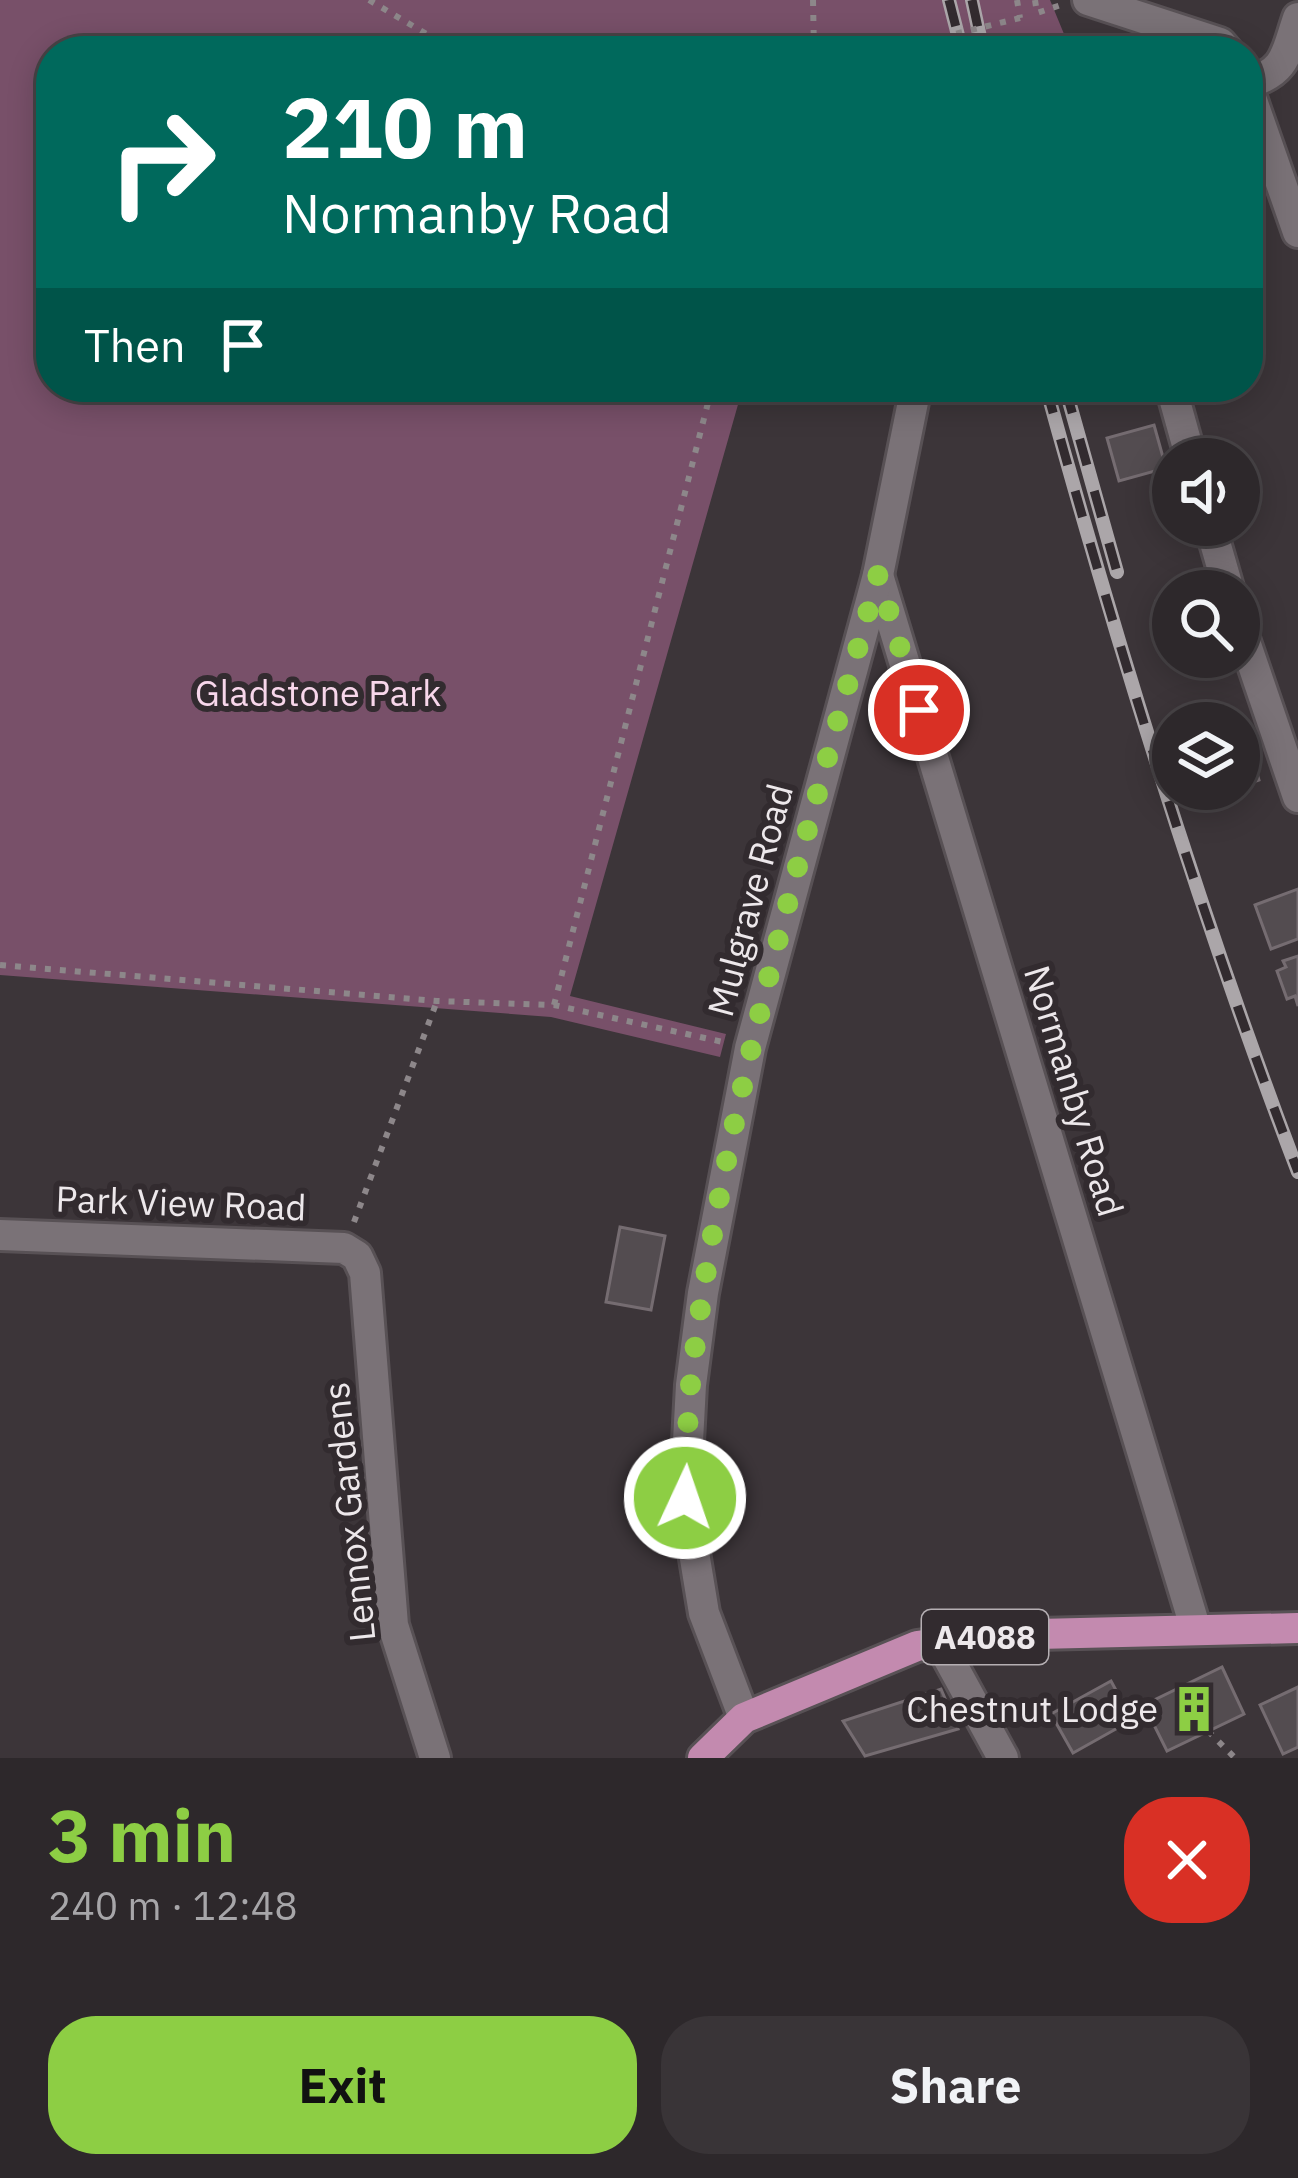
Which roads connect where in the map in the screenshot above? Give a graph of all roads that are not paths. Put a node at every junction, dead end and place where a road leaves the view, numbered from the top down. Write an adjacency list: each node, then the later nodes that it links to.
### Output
1 (1075, 3): 3 (street)
2 (1298, 18): 4 (street)
3 (1195, 36)
4 (1263, 80)
5 (1263, 130): 6 (street)
6 (1298, 232)
7 (913, 402): 10 (street, Mulgrave Road)
8 (1175, 402): 9 (street)
9 (1186, 438)
10 (878, 575): 16 (street, Normanby Road); 18 (street, Mulgrave Road)
11 (1258, 678): 12 (street)
12 (1298, 796)
13 (0, 1235): 14 (street, Park View Road)
14 (350, 1252): 19 (street, Lennox Gardens)
15 (1298, 1628): 16 (main road, A4088)
16 (1196, 1630): 17 (main road, A4088)
17 (940, 1643): 18 (main road, A4088); 21 (street)
18 (745, 1718): 20 (main road, A4088)
19 (435, 1758)
20 (704, 1758)
21 (1003, 1758)

